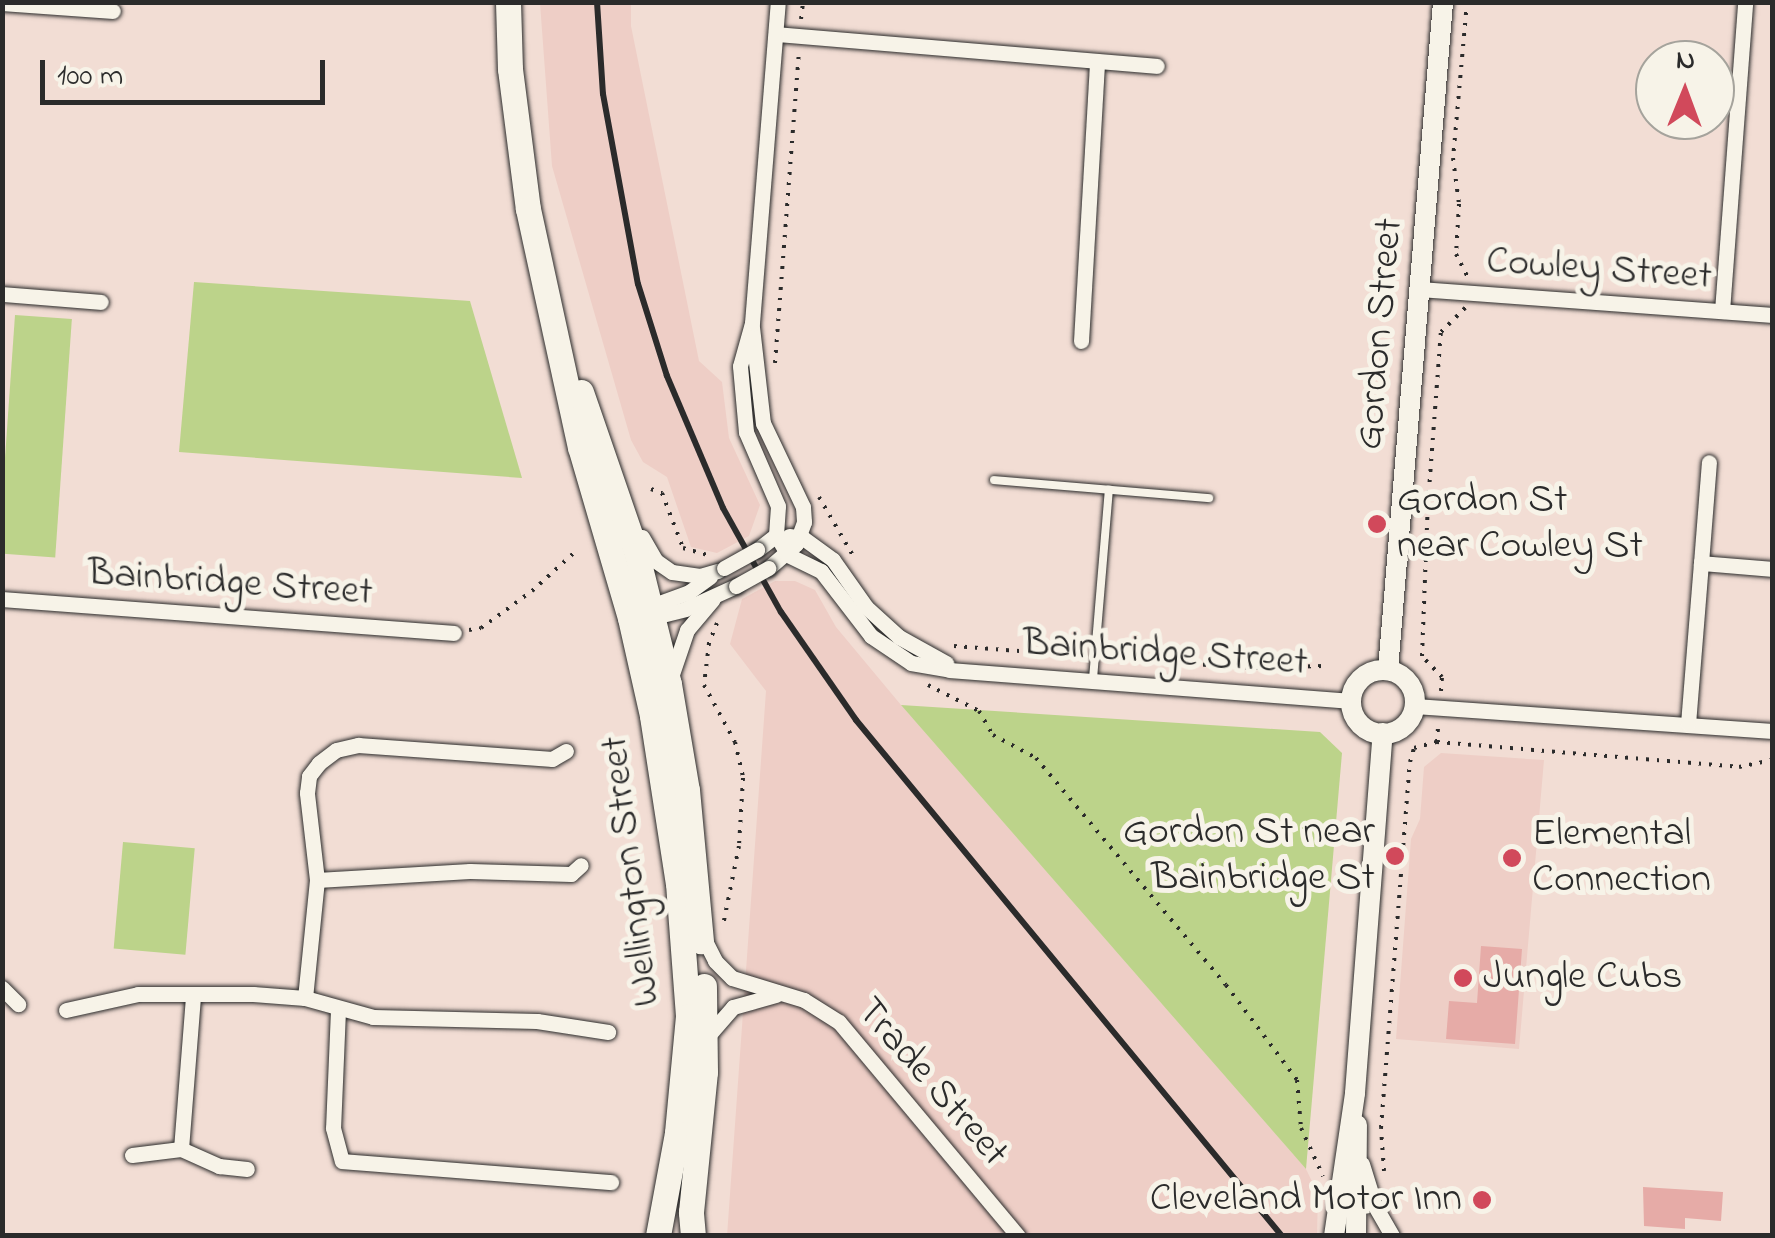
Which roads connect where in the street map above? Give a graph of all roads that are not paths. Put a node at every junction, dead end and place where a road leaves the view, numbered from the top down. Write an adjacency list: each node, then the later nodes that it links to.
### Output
1 (508, 2): 16 (main road)
2 (778, 2): 7 (street)
3 (1443, 2): 10 (street, Gordon Street)
4 (1744, 2): 13 (street)
5 (2, 3): 6 (street)
6 (112, 11)
7 (776, 34): 8 (street); 15 (street)
8 (1098, 61): 9 (street); 17 (street)
9 (1157, 66)
10 (1420, 289): 13 (street, Cowley Street); 33 (street, Gordon Street)
11 (2, 294): 12 (street)
12 (101, 302)
13 (1722, 311): 14 (street, Cowley Street)
14 (1772, 315)
15 (752, 324): 23 (street); 24 (street)
16 (556, 329): 18 (main road); 31 (main road)
17 (1081, 341)
18 (584, 400): 27 (street); 31 (main road)
19 (1709, 462): 26 (street)
20 (994, 480): 21 (lane)
21 (1108, 490): 22 (lane); 35 (lane)
22 (1209, 498)
23 (776, 535): 24 (street); 25 (street); 27 (street, bridge)
24 (800, 537): 25 (street); 34 (street, Bainbridge Street)
25 (788, 555): 30 (street, bridge); 34 (street, Bainbridge Street)
26 (1701, 564): 28 (street); 39 (street)
27 (720, 565): 31 (street)
28 (1772, 569)
29 (2, 599): 32 (street, Bainbridge Street)
30 (713, 599): 31 (street); 36 (street)
31 (645, 614): 36 (main road); 61 (main road, Wellington Street)
32 (454, 633)
33 (1388, 670): 37 (street); 38 (street)
34 (974, 672): 35 (street, Bainbridge Street)
35 (1094, 679): 37 (street, Bainbridge Street)
36 (669, 684): 45 (main road)
37 (1351, 701): 41 (street)
38 (1415, 706): 39 (street); 41 (street)
39 (1688, 724): 40 (street)
40 (1772, 731)
41 (1383, 733): 55 (street)
42 (566, 751): 44 (street)
43 (581, 865): 44 (street)
44 (317, 880): 49 (street)
45 (712, 932): 47 (street, Trade Street); 54 (main road)
46 (2, 988): 50 (street)
47 (780, 994): 54 (street); 63 (street, Trade Street)
48 (193, 995): 49 (street); 51 (street); 56 (street)
49 (305, 998): 52 (street)
50 (18, 1004)
51 (66, 1010)
52 (338, 1010): 53 (street); 60 (street)
53 (608, 1032)
54 (706, 1038): 62 (main road)
55 (1354, 1094): 58 (street); 64 (street)
56 (180, 1149): 57 (street); 59 (street)
57 (132, 1155)
58 (1360, 1156): 65 (street); 66 (street)
59 (247, 1169)
60 (611, 1182)
61 (658, 1236)
62 (693, 1236)
63 (1018, 1236)
64 (1334, 1236)
65 (1356, 1236)
66 (1392, 1236)

